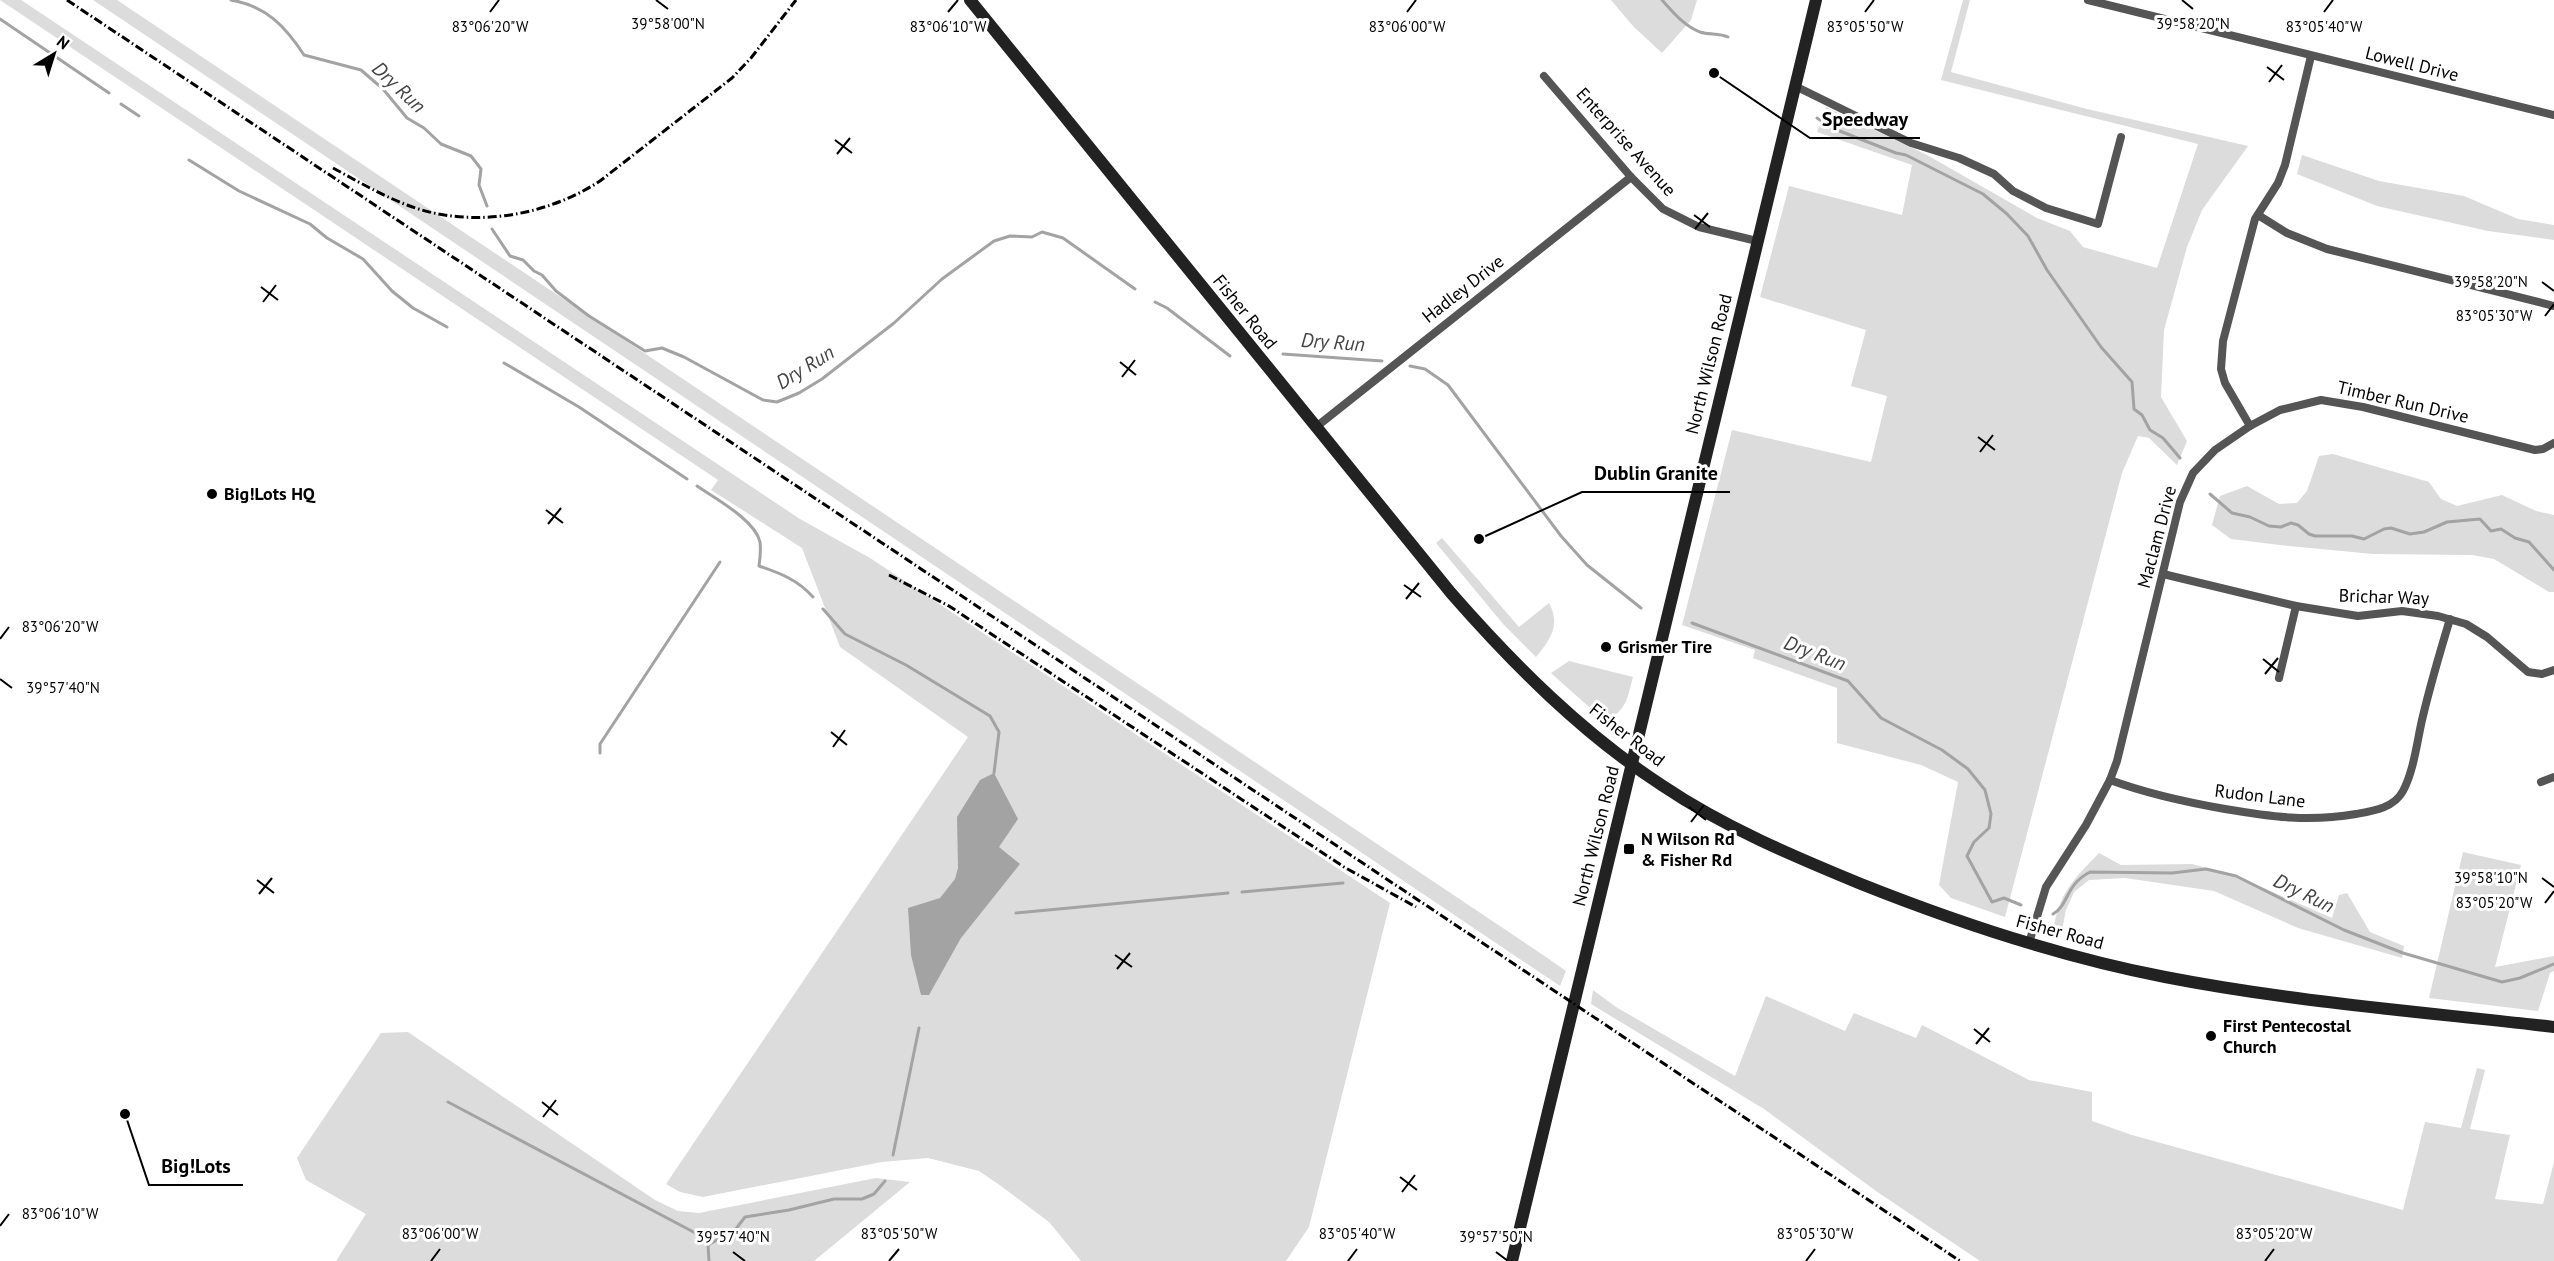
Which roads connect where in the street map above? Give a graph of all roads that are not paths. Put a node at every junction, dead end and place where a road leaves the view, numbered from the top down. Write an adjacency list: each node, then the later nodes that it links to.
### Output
1 (970, 0): 14 (main road, Fisher Road)
2 (1816, 0): 6 (main road, North Wilson Road)
3 (2088, 0): 4 (street, Lowell Drive)
4 (2311, 56): 7 (street, Lowell Drive); 10 (street)
5 (1544, 76): 9 (street, Enterprise Avenue)
6 (1796, 86): 8 (street); 11 (main road, North Wilson Road)
7 (2554, 116)
8 (2121, 136)
9 (1631, 177): 11 (street, Enterprise Avenue); 14 (street, Hadley Drive)
10 (2258, 215): 12 (street); 13 (street)
11 (1757, 242): 21 (main road, North Wilson Road)
12 (2554, 306)
13 (2250, 426): 15 (street, Timber Run Drive); 16 (street, Maclam Drive)
14 (1316, 427): 21 (main road, Fisher Road)
15 (2552, 445)
16 (2163, 574): 17 (street, Brichar Way); 23 (street, Maclam Drive)
17 (2296, 606): 18 (street, Brichar Way); 20 (street)
18 (2450, 619): 19 (street, Brichar Way); 23 (street, Rudon Lane)
19 (2554, 670)
20 (2279, 678)
21 (1633, 764): 25 (main road, Fisher Road); 27 (main road, North Wilson Road)
22 (2554, 777): 24 (street)
23 (2110, 780): 25 (street, Maclam Drive)
24 (2541, 782)
25 (2029, 943): 26 (main road, Fisher Road)
26 (2554, 1027)
27 (1512, 1261)

